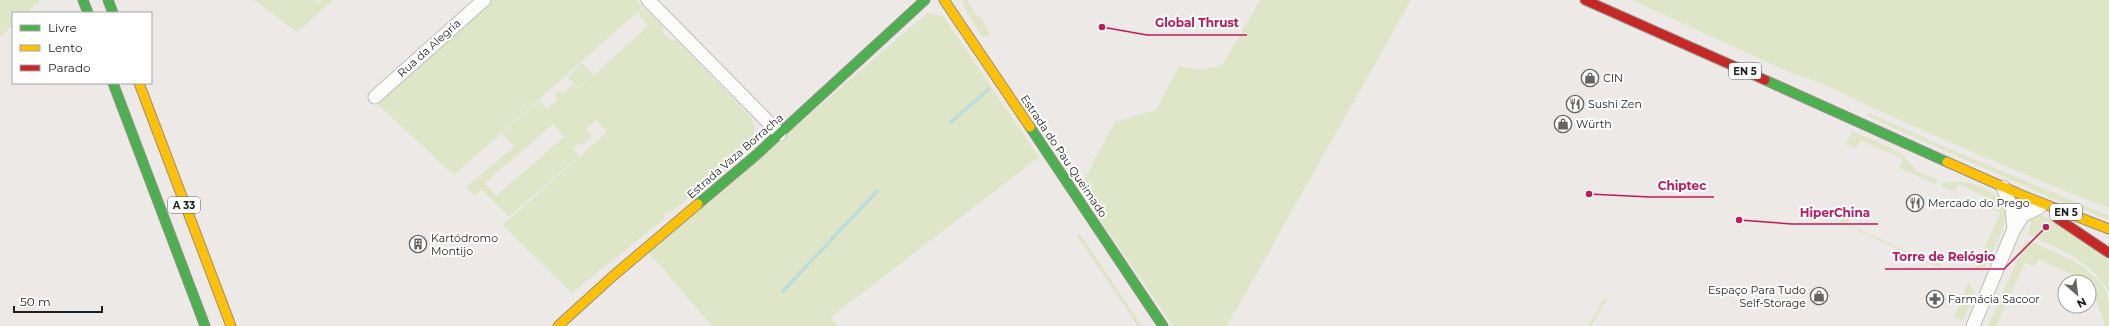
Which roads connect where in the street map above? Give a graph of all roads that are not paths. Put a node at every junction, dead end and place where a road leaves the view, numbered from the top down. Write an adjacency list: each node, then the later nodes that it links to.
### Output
1 (84, 0): 8 (main road)
2 (108, 0): 9 (main road)
3 (484, 0): 12 (street, Rua da Alegria)
4 (648, 0): 13 (street)
5 (925, 0): 13 (main road, Estrada Vaza Borracha)
6 (944, 0): 23 (main road, Estrada do Pau Queimado)
7 (1585, 0): 14 (main road, EN 5)
8 (88, 12)
9 (112, 12)
10 (113, 84): 20 (main road, A 33)
11 (139, 84): 21 (main road, A 33)
12 (375, 97)
13 (780, 134): 22 (main road, Estrada Vaza Borracha)
14 (2003, 186): 15 (main road, EN 5); 17 (street)
15 (2024, 196): 16 (main road, EN 5); 18 (main road, EN 5)
16 (2040, 207): 17 (street); 19 (main road, EN 5)
17 (2014, 229): 24 (street)
18 (2109, 229)
19 (2109, 253)
20 (205, 326)
21 (231, 326)
22 (558, 326)
23 (1163, 326)
24 (1973, 326)

